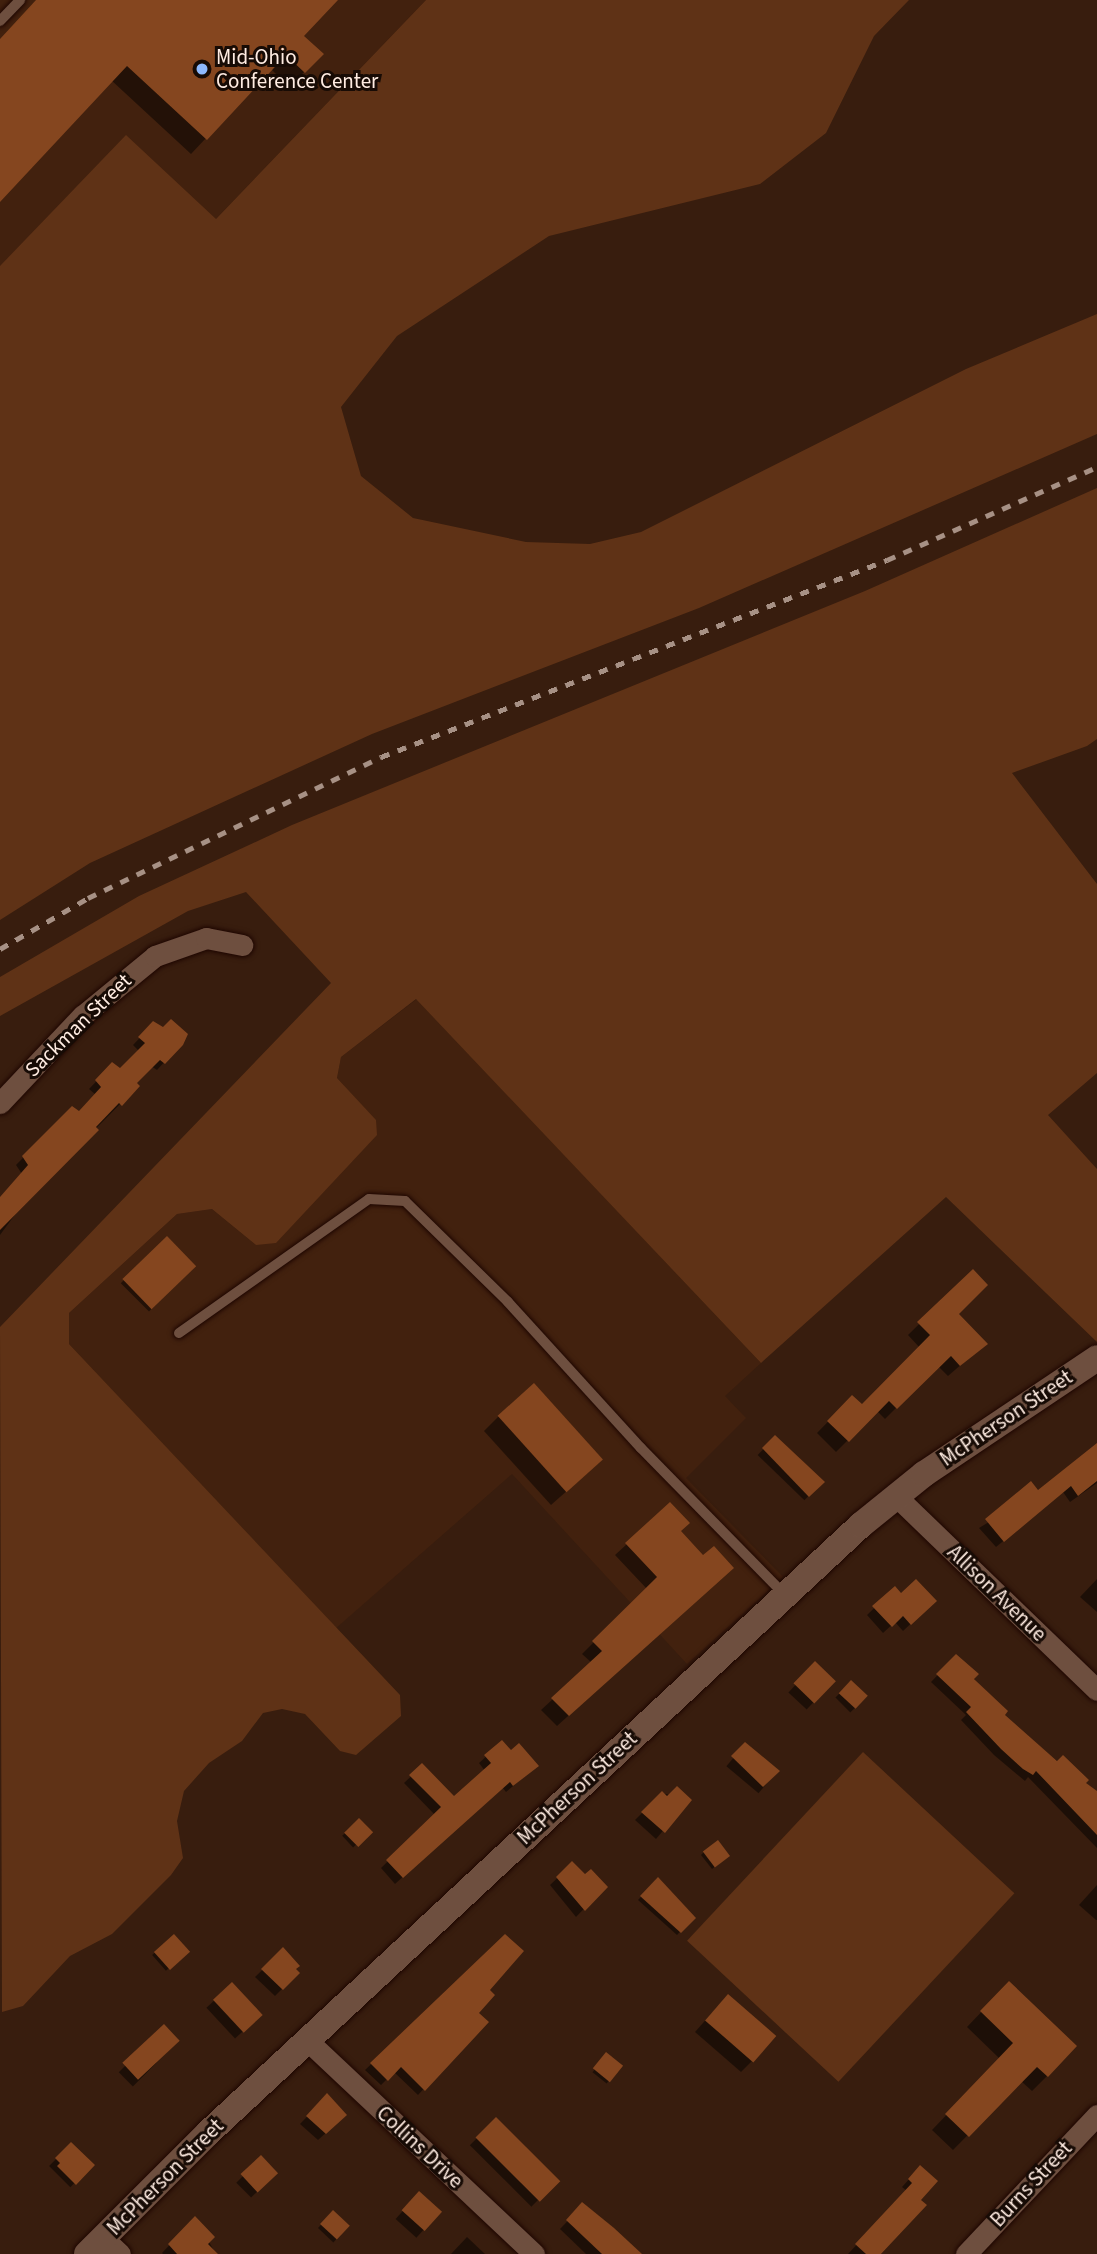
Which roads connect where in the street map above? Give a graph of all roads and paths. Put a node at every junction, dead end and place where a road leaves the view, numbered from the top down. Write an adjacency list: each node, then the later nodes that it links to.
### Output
1 (20, 0): 2 (lane)
2 (0, 21)
3 (242, 945): 4 (street, Sackman Street)
4 (0, 1103)
5 (179, 1333): 8 (lane)
6 (1097, 1358): 7 (street, McPherson Street)
7 (897, 1496): 8 (street, McPherson Street); 9 (street, Allison Avenue)
8 (785, 1595): 10 (street, McPherson Street)
9 (1097, 1690)
10 (307, 2040): 12 (street, McPherson Street); 13 (street, Collins Drive)
11 (1097, 2115): 14 (street, Burns Street)
12 (103, 2249)
13 (534, 2254)
14 (966, 2254)

